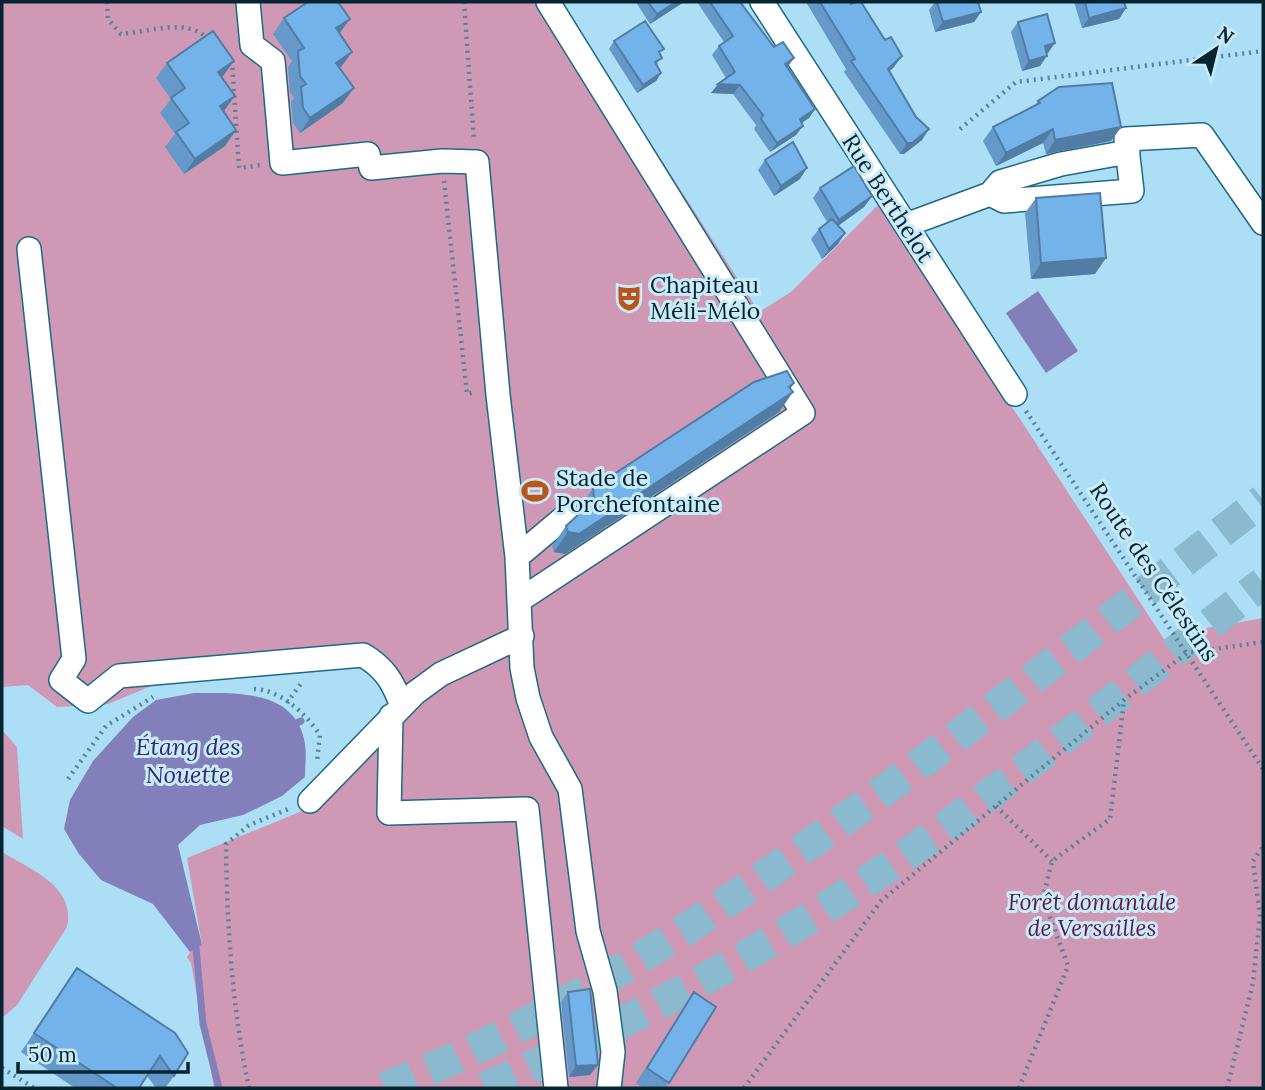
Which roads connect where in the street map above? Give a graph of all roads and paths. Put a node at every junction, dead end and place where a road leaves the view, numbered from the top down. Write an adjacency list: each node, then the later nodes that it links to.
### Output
1 (107, 2): 7 (path)
2 (248, 2): 6 (street)
3 (464, 2): 12 (path)
4 (548, 2): 24 (street)
5 (762, 2): 18 (street, Rue Berthelot)
6 (252, 45): 10 (path); 15 (street)
7 (216, 47)
8 (1263, 51): 11 (path)
9 (223, 55): 10 (path)
10 (230, 63): 15 (path)
11 (960, 129)
12 (476, 154)
13 (1129, 159): 16 (street); 16 (street); 17 (street)
14 (442, 161): 15 (street); 20 (path); 23 (street)
15 (282, 163)
16 (999, 192): 18 (street)
17 (1263, 223)
18 (906, 225): 21 (street, Rue Berthelot)
19 (29, 249): 31 (street)
20 (467, 394)
21 (1015, 394): 27 (path, Route des Célestins)
22 (567, 515): 23 (street)
23 (517, 557): 24 (street)
24 (520, 600): 25 (street)
25 (522, 636): 31 (street); 43 (street)
26 (1263, 642): 27 (path)
27 (1187, 653): 30 (path); 33 (path, Route des Célestins)
28 (249, 689): 32 (path)
29 (158, 694): 34 (path)
30 (1125, 700): 36 (path); 38 (path)
31 (396, 711): 35 (street); 42 (street)
32 (317, 763)
33 (1263, 769)
34 (68, 779)
35 (310, 801): 41 (path)
36 (996, 806): 38 (path); 44 (path)
37 (1263, 847): 46 (path)
38 (1052, 861): 45 (path)
39 (2, 1068): 40 (path)
40 (34, 1088)
41 (249, 1088)
42 (556, 1088)
43 (609, 1088)
44 (744, 1088)
45 (1019, 1088)
46 (1227, 1088)

